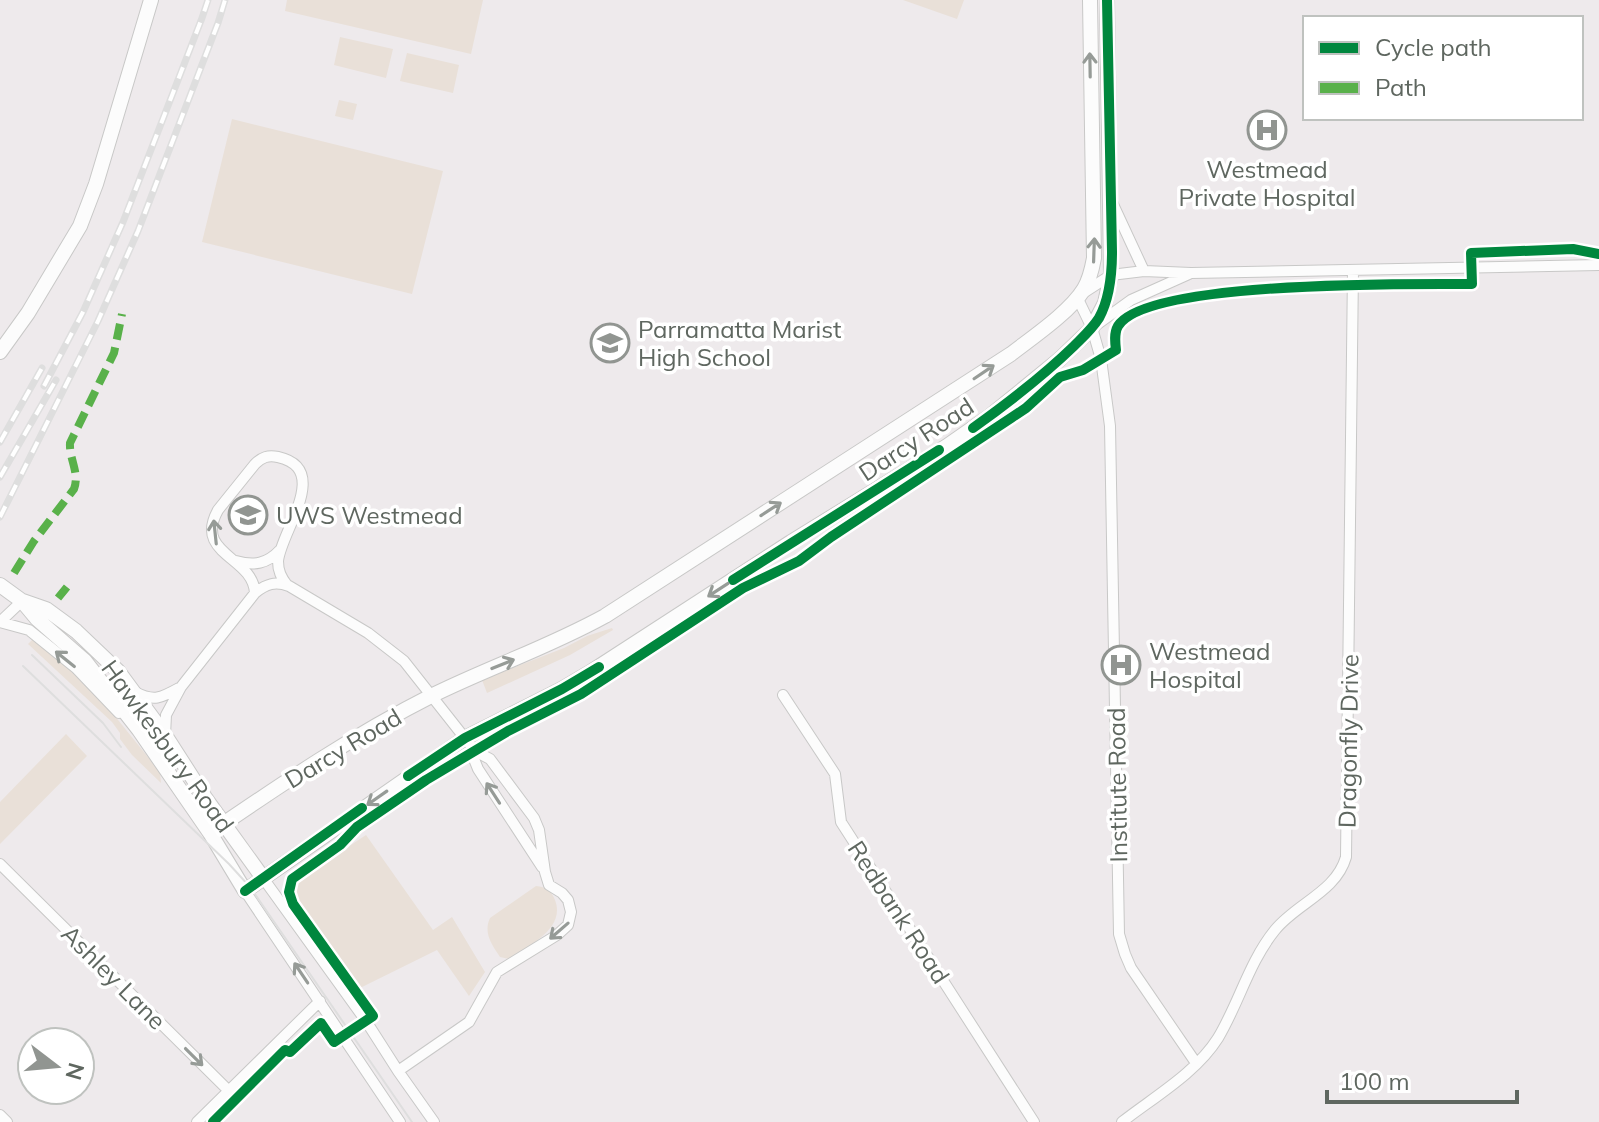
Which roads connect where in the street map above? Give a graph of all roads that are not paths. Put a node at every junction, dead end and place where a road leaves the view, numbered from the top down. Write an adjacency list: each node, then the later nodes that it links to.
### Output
1 (151, 0): 14 (street)
2 (1090, 0): 5 (street, Darcy Road, one-way to 2)
3 (1107, 0): 4 (street, Darcy Road)
4 (1108, 64): 5 (street); 6 (street, Darcy Road)
5 (1091, 136): 12 (street, Darcy Road, one-way to 5)
6 (1111, 201): 9 (street); 11 (street, Darcy Road)
7 (1599, 265): 8 (street)
8 (1353, 270): 10 (street); 37 (street, Dragonfly Drive)
9 (1144, 271): 10 (street); 11 (street)
10 (1191, 273): 13 (street)
11 (1111, 275): 12 (street); 13 (street, Darcy Road)
12 (1077, 297): 13 (street, Institute Road); 25 (street, Darcy Road, one-way to 12)
13 (1092, 328): 28 (street, Darcy Road, one-way to 28); 37 (street, Institute Road)
14 (0, 352)
15 (281, 549): 16 (street); 16 (street, one-way to 15); 18 (street)
16 (233, 560): 19 (street)
17 (0, 585): 20 (street, Hawkesbury Road)
18 (287, 585): 19 (street); 25 (street)
19 (255, 593): 22 (street)
20 (22, 601): 21 (street); 23 (street, Hawkesbury Road); 26 (street, Hawkesbury Road)
21 (0, 622): 26 (street, Hawkesbury Road, one-way to 21)
22 (181, 687): 23 (street); 27 (street)
23 (134, 691): 27 (street, Hawkesbury Road)
24 (783, 695): 45 (street, Redbank Road)
25 (432, 696): 28 (street); 30 (street, Darcy Road)
26 (139, 730): 31 (street, Hawkesbury Road)
27 (165, 735): 30 (street, Hawkesbury Road)
28 (465, 738): 29 (street); 34 (street, Darcy Road, one-way to 34)
29 (475, 751): 33 (street, one-way to 29); 33 (street)
30 (224, 823): 31 (street, Darcy Road); 34 (street, Hawkesbury Road)
31 (210, 833): 35 (street, Hawkesbury Road)
32 (0, 864): 39 (street, Ashley Lane, one-way to 39)
33 (545, 872): 38 (street, one-way to 38)
34 (263, 878): 35 (street); 38 (street, Hawkesbury Road)
35 (245, 891): 36 (street, Hawkesbury Road, one-way to 35)
36 (320, 1001): 39 (street); 43 (street, Hawkesbury Road)
37 (1196, 1063): 46 (street, Dragonfly Drive)
38 (398, 1071): 44 (street, Hawkesbury Road)
39 (228, 1090): 42 (street)
40 (0, 1115): 41 (street)
41 (7, 1122)
42 (197, 1122)
43 (400, 1122)
44 (434, 1122)
45 (1034, 1122)
46 (1122, 1122)

